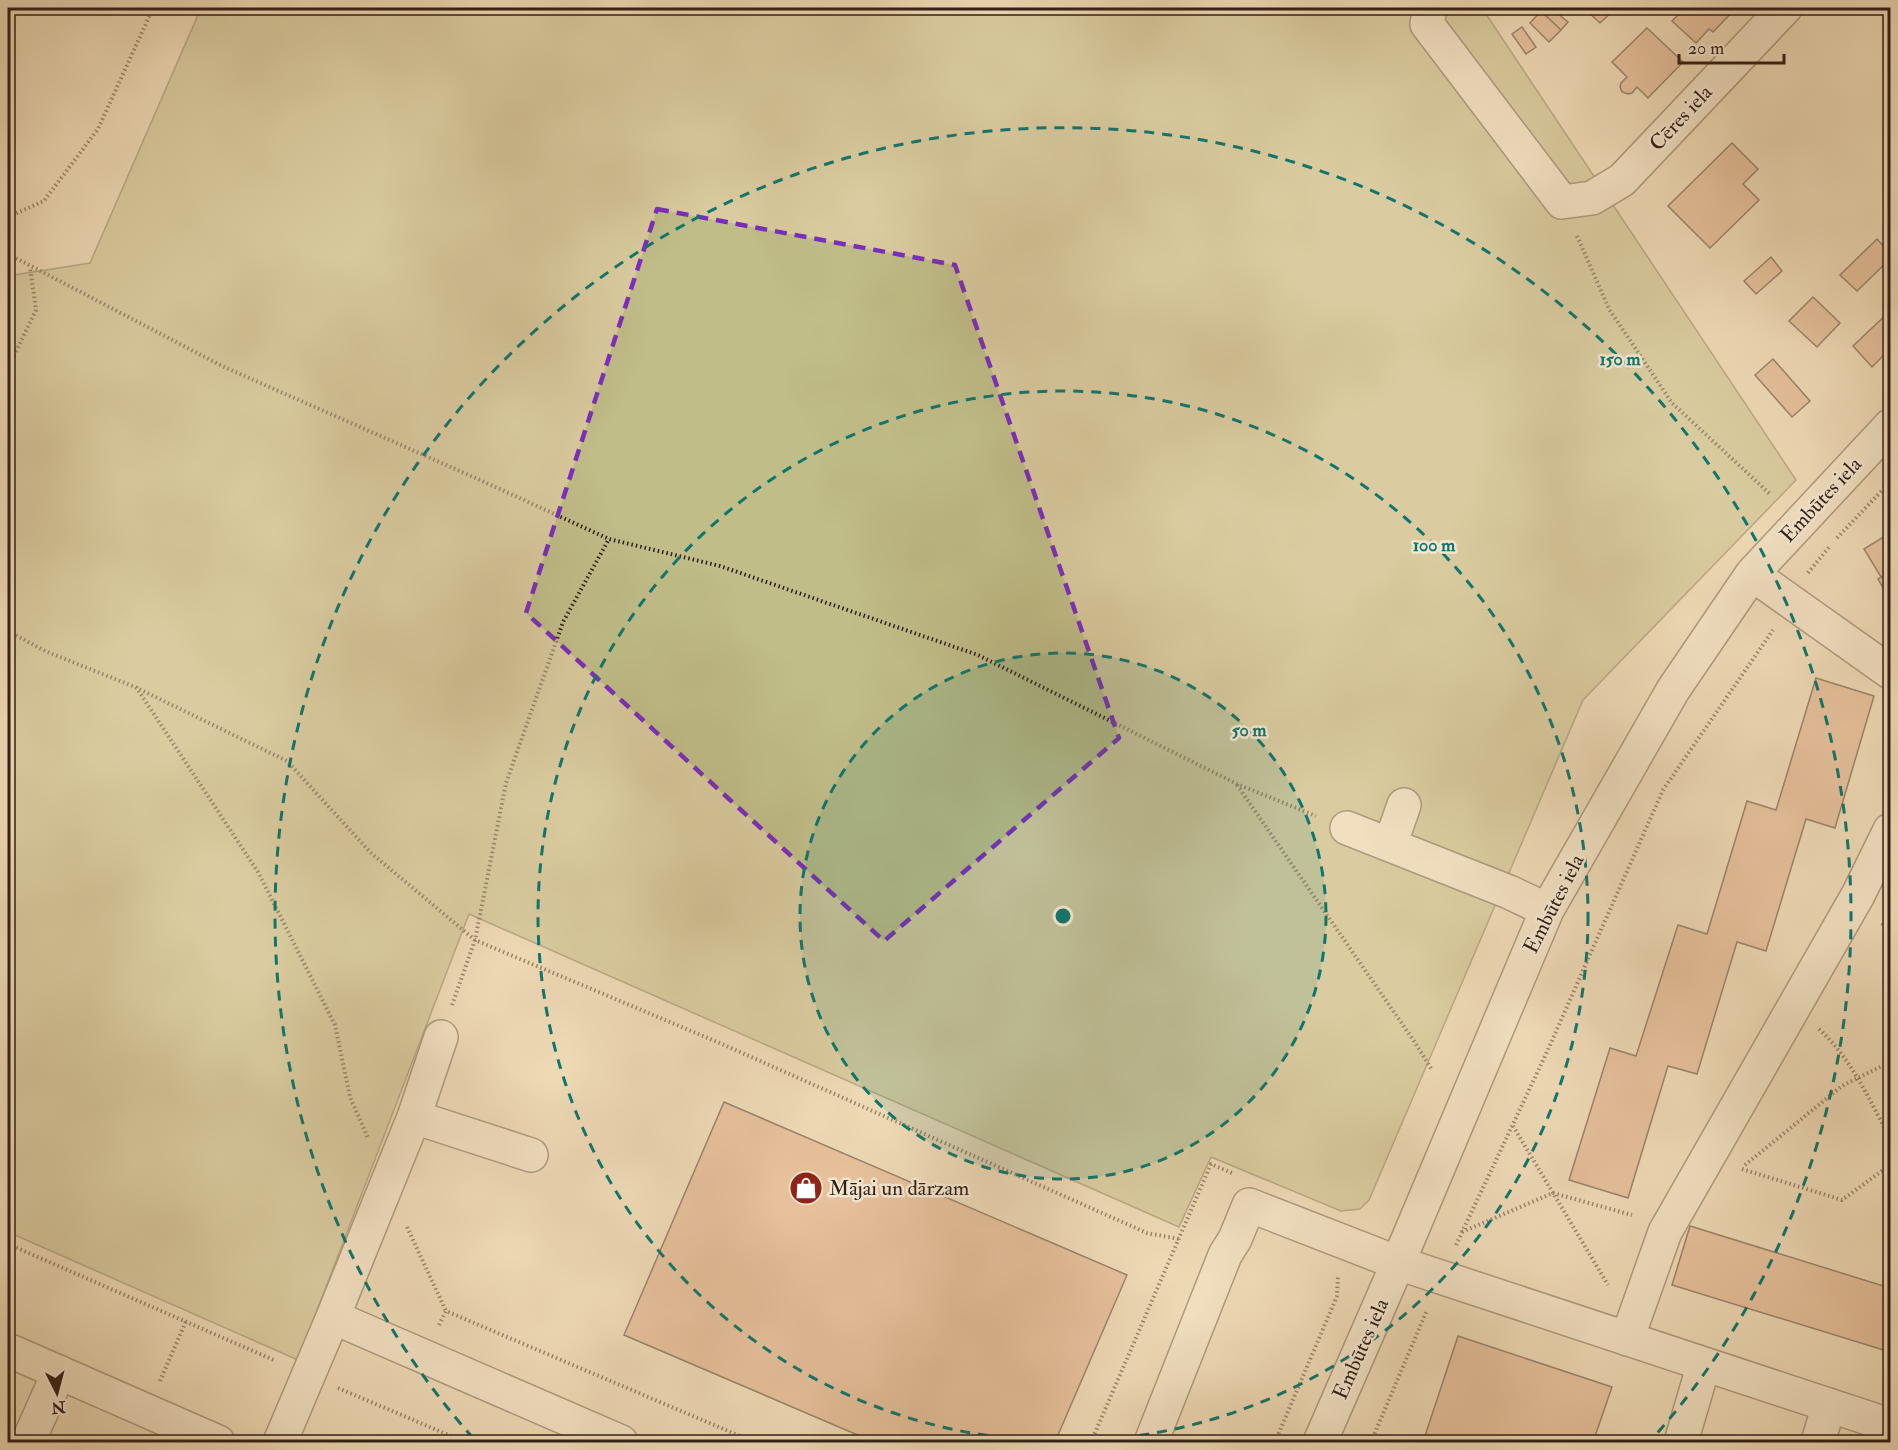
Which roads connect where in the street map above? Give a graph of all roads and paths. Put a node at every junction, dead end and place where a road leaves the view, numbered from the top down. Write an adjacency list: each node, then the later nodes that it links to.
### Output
1 (153, 8): 5 (path)
2 (1785, 8): 4 (street, Cēres iela)
3 (1428, 16): 4 (street)
4 (1562, 202): 11 (path)
5 (8, 217)
6 (8, 254): 7 (path)
7 (30, 266): 8 (path); 12 (path)
8 (8, 368)
9 (1890, 426): 13 (street, Embūtes iela)
10 (1890, 482): 14 (path)
11 (1771, 495)
12 (609, 539): 18 (path); 24 (path)
13 (1752, 574): 14 (street); 23 (street, Embūtes iela)
14 (1787, 600): 16 (street); 31 (path)
15 (8, 631): 17 (path)
16 (1890, 672)
17 (135, 687): 24 (path); 37 (path)
18 (1237, 784): 20 (path); 28 (path)
19 (1404, 805): 22 (street)
20 (1347, 828): 22 (street)
21 (1890, 830): 25 (street)
22 (1390, 845): 23 (street)
23 (1547, 910): 44 (street, Embūtes iela)
24 (475, 940): 26 (path); 41 (path)
25 (1795, 1006): 29 (path); 50 (street)
26 (441, 1037): 30 (street)
27 (1890, 1062): 29 (path)
28 (1432, 1070)
29 (1857, 1079): 32 (path); 35 (path)
30 (414, 1117): 33 (street); 37 (street)
31 (1512, 1126): 38 (path); 40 (path)
32 (1890, 1138)
33 (531, 1155)
34 (1890, 1165): 35 (path)
35 (1741, 1168): 36 (path)
36 (1733, 1176)
37 (387, 1183): 47 (path); 48 (street)
38 (1553, 1193): 39 (path); 40 (path); 46 (path)
39 (1632, 1215)
40 (1462, 1233): 45 (path)
41 (1179, 1239)
42 (1338, 1240): 44 (street); 65 (street); 66 (path)
43 (8, 1244): 49 (path)
44 (1398, 1263): 45 (street); 67 (street, Embūtes iela)
45 (1441, 1277): 50 (street); 68 (path)
46 (1608, 1285)
47 (446, 1311): 52 (path); 64 (path)
48 (333, 1317): 52 (street); 55 (street)
49 (186, 1321): 55 (path); 56 (path)
50 (1627, 1339): 53 (street)
51 (8, 1350): 54 (street)
52 (424, 1357): 63 (street)
53 (1704, 1364): 57 (street); 69 (street)
54 (59, 1372): 59 (street); 60 (street)
55 (309, 1375): 61 (street); 62 (path)
56 (156, 1390)
57 (1829, 1405): 58 (street); 70 (street)
58 (1890, 1421)
59 (28, 1443)
60 (218, 1443)
61 (280, 1443)
62 (465, 1443)
63 (621, 1443)
64 (754, 1443)
65 (1151, 1443)
66 (1275, 1443)
67 (1320, 1443)
68 (1371, 1443)
69 (1681, 1443)
70 (1818, 1443)

